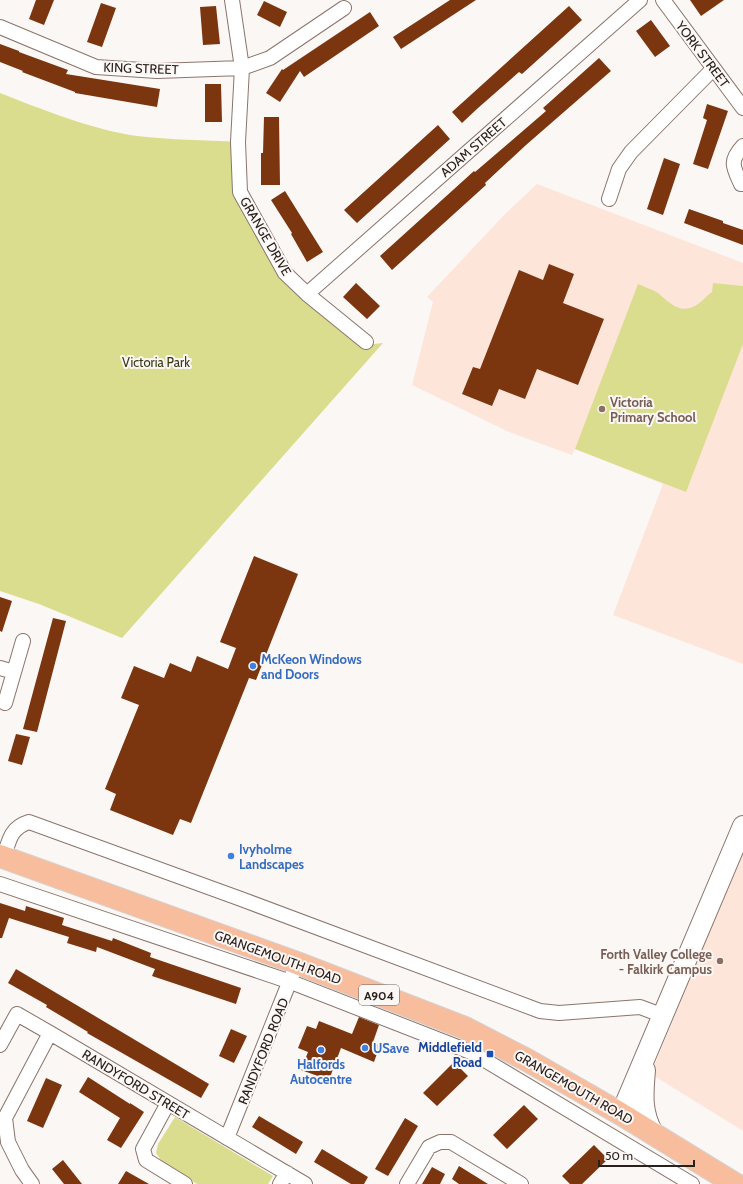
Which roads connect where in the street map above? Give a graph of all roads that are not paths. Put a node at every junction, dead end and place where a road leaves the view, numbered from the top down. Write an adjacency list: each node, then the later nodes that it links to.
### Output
1 (232, 0): 6 (street, GRANGE DRIVE)
2 (640, 0): 12 (street, ADAM STREET)
3 (662, 0): 7 (street, YORK STREET)
4 (344, 8): 6 (street, KING STREET)
5 (0, 27): 6 (street, KING STREET)
6 (242, 68): 12 (street, GRANGE DRIVE)
7 (713, 69): 8 (street, YORK STREET); 11 (street)
8 (743, 108)
9 (743, 146): 10 (street)
10 (743, 184)
11 (609, 199)
12 (307, 294): 13 (street, GRANGE DRIVE)
13 (366, 342)
14 (23, 641): 16 (street)
15 (0, 668): 16 (street)
16 (14, 672): 17 (street)
17 (5, 703)
18 (743, 826): 23 (street)
19 (2, 856): 21 (main road, GRANGEMOUTH ROAD / A904); 23 (street)
20 (0, 884): 21 (street, GRANGEMOUTH ROAD)
21 (294, 973): 22 (main road, GRANGEMOUTH ROAD / A904); 31 (street, RANDYFORD ROAD)
22 (400, 1014): 28 (main road, GRANGEMOUTH ROAD / A904); 38 (street, GRANGEMOUTH ROAD)
23 (664, 1016): 26 (street)
24 (50, 1033): 25 (street, RANDYFORD STREET); 27 (street, RANDYFORD STREET); 29 (street)
25 (0, 1045)
26 (646, 1056): 28 (street); 30 (street)
27 (168, 1103): 31 (street, RANDYFORD STREET); 34 (street)
28 (621, 1114): 30 (main road, GRANGEMOUTH ROAD / A904)
29 (2, 1118): 33 (street)
30 (653, 1133): 39 (main road, GRANGEMOUTH ROAD / A904)
31 (227, 1138): 32 (street, RANDYFORD STREET)
32 (283, 1179): 35 (street, RANDYFORD STREET)
33 (32, 1184)
34 (185, 1184)
35 (305, 1184)
36 (407, 1184): 37 (street)
37 (521, 1184)
38 (692, 1184)
39 (735, 1184)

